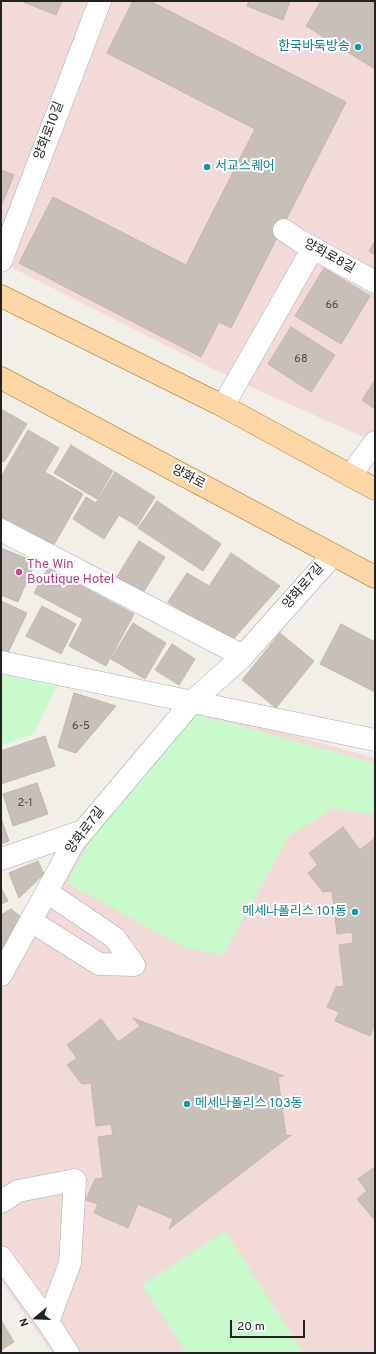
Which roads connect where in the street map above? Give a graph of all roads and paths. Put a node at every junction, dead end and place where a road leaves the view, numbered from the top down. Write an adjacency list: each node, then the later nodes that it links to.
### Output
1 (100, 1): 4 (street, 양화로10길)
2 (284, 230): 3 (street, 양화로8길)
3 (313, 248): 5 (street, 양화로8길); 8 (street)
4 (1, 261)
5 (375, 282)
6 (1, 296): 8 (main road)
7 (1, 378): 13 (main road, 양화로)
8 (223, 406): 10 (main road)
9 (375, 442): 10 (street)
10 (350, 476): 11 (main road)
11 (375, 489)
12 (1, 530): 15 (street)
13 (333, 555): 14 (main road, 양화로); 15 (street, 양화로7길)
14 (375, 577)
15 (243, 656): 17 (street, 양화로7길)
16 (1, 662): 17 (street)
17 (194, 701): 18 (street); 19 (street, 양화로7길)
18 (375, 740)
19 (83, 831): 20 (street); 21 (street, 양화로7길)
20 (1, 859)
21 (47, 892): 22 (street, 양화로7길); 22 (street)
22 (31, 921): 23 (street, 양화로7길)
23 (1, 975)
24 (1, 1202): 26 (street)
25 (1, 1257): 26 (street)
26 (48, 1322): 27 (street)
27 (68, 1353)

